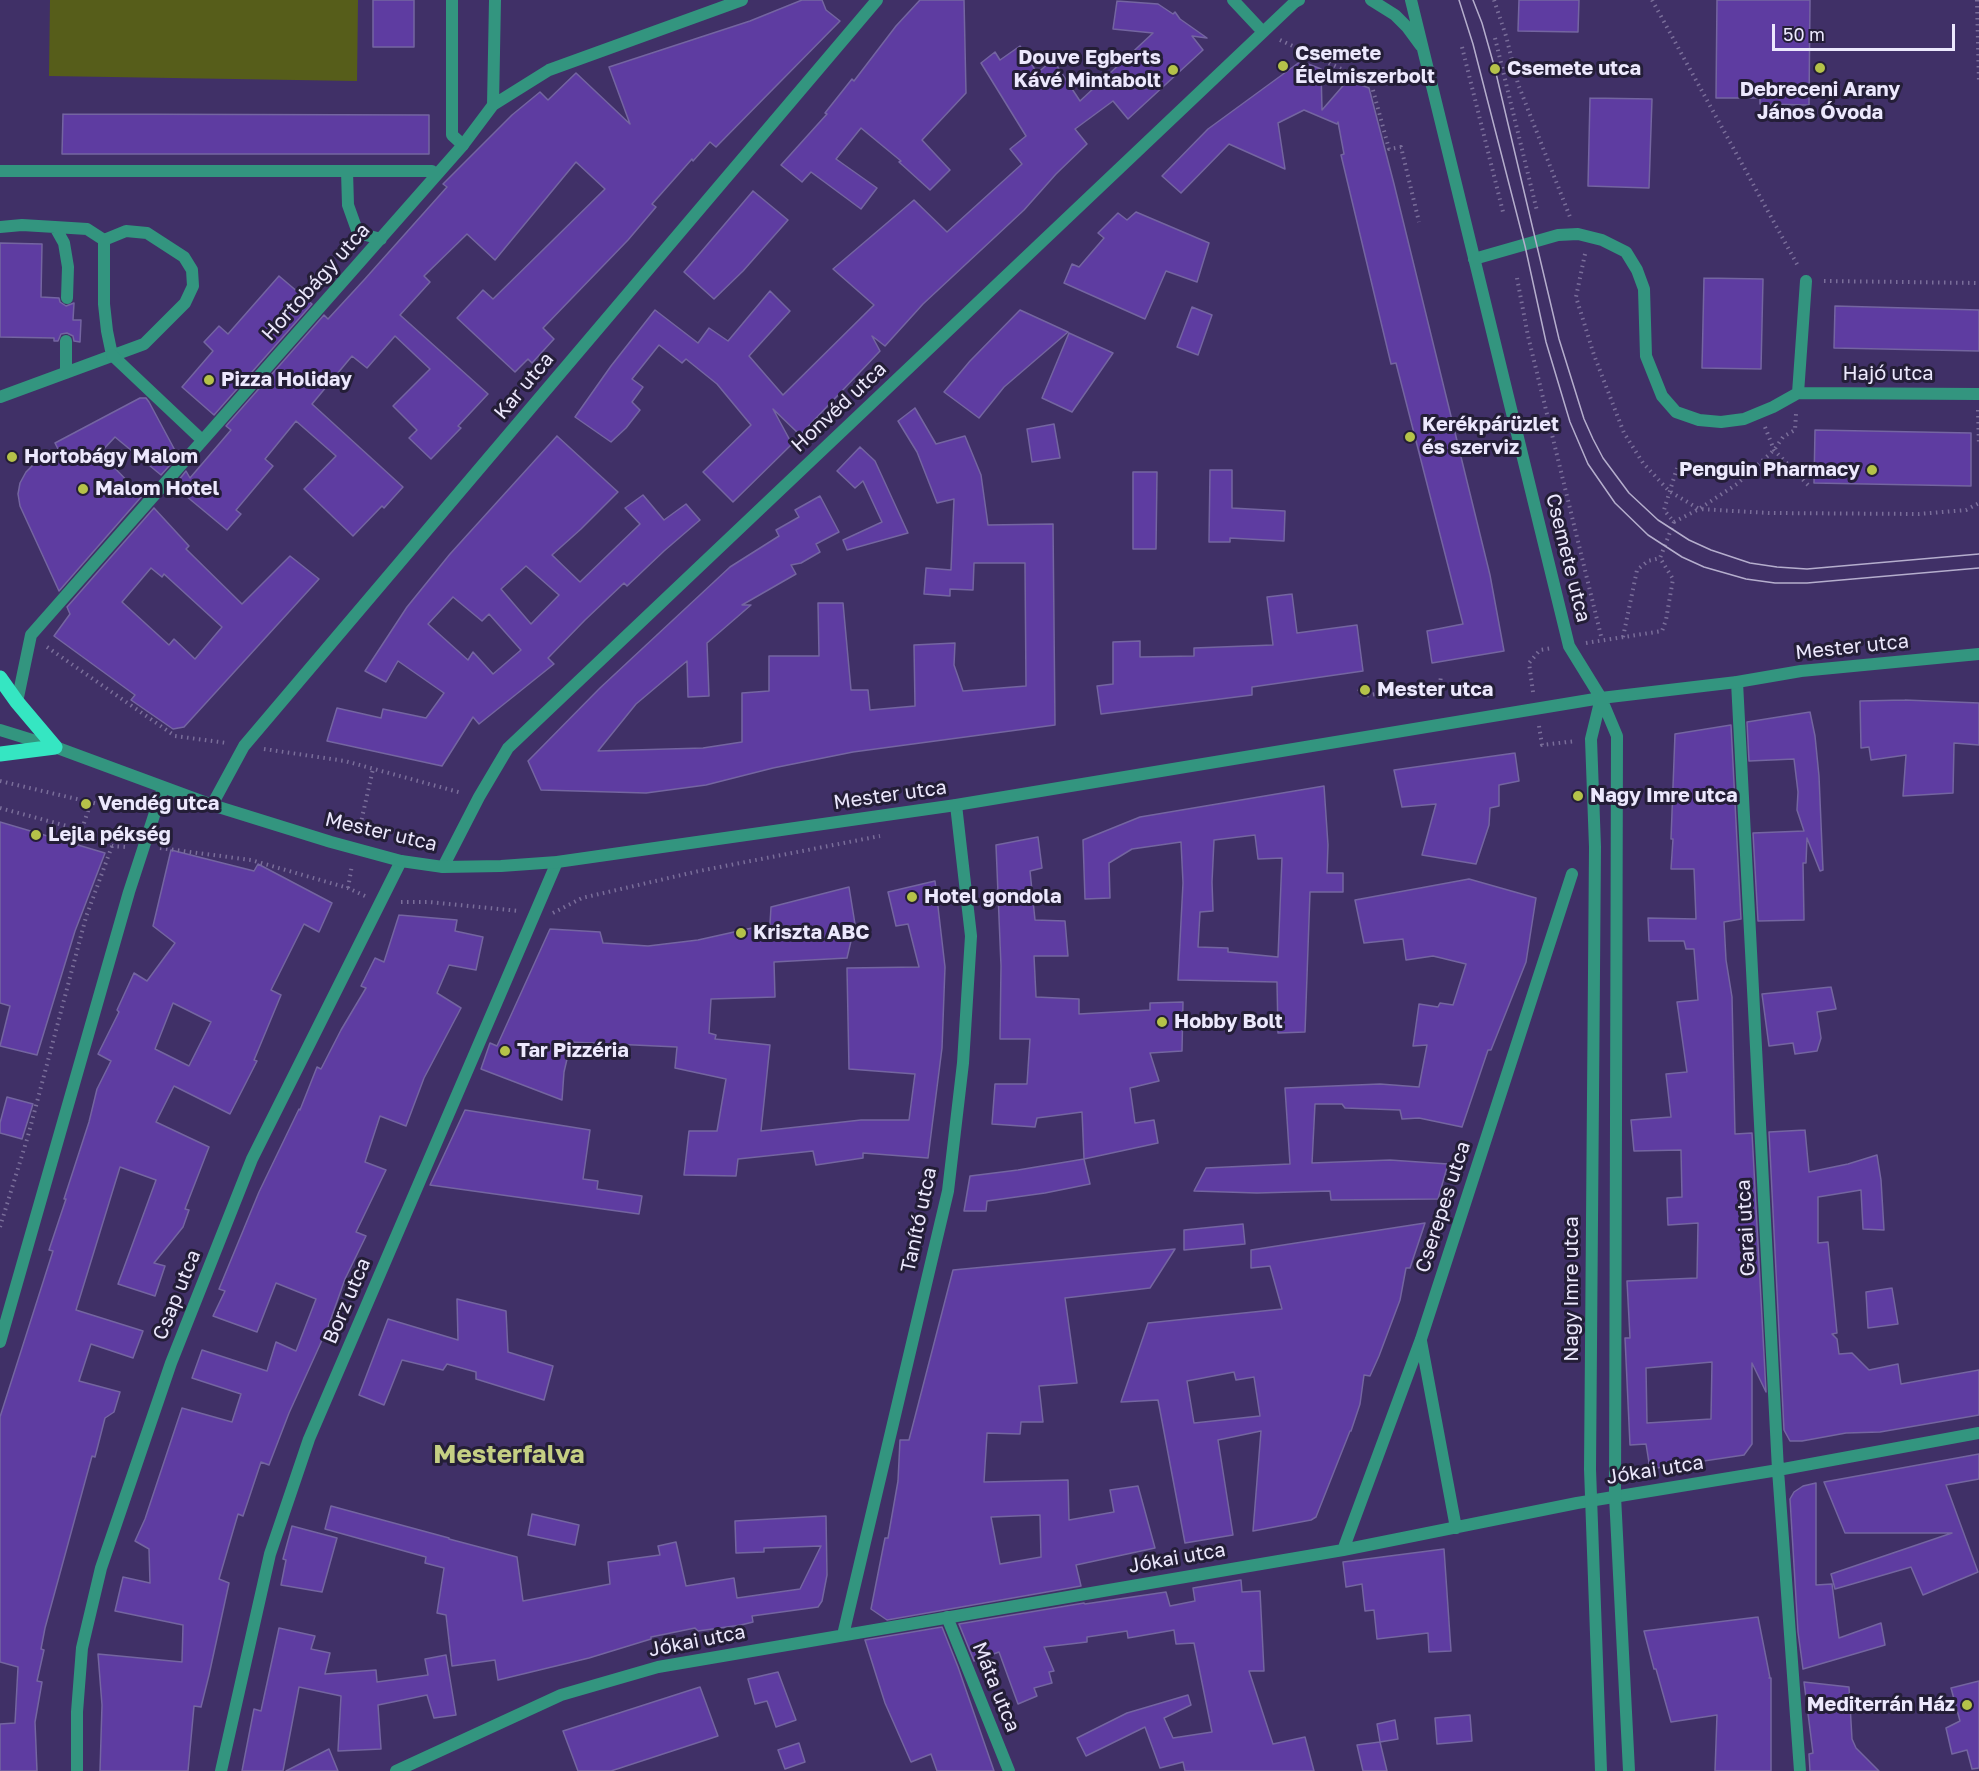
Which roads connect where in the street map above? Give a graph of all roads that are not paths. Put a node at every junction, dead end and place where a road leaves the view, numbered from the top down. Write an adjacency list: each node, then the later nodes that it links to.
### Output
1 (452, 0): 12 (street)
2 (495, 0): 11 (street)
3 (742, 0): 11 (street, Hortobágy utca)
4 (877, 0): 39 (street, Kar utca)
5 (1233, 0): 9 (street)
6 (1371, 0): 10 (street)
7 (1411, 0): 10 (street, Csemete utca)
8 (1297, 1): 9 (street, Honvéd utca)
9 (1263, 32): 43 (street, Honvéd utca)
10 (1425, 52): 20 (street, Csemete utca)
11 (493, 105): 12 (street, Hortobágy utca)
12 (464, 145): 18 (street, Hortobágy utca)
13 (446, 156): 15 (street)
14 (0, 171): 15 (street)
15 (347, 171): 18 (street)
16 (0, 227): 17 (street)
17 (55, 227): 19 (street); 22 (street)
18 (381, 239): 29 (street, Hortobágy utca)
19 (104, 240): 24 (street); 24 (street)
20 (1474, 259): 26 (street, Hajó utca); 33 (street, Csemete utca)
21 (1806, 281): 26 (street)
22 (67, 298)
23 (66, 341): 25 (street)
24 (112, 355): 25 (street); 29 (street)
25 (66, 373): 28 (street)
26 (1798, 393): 27 (street, Hajó utca)
27 (1979, 394)
28 (0, 398)
29 (202, 440): 34 (street, Hortobágy utca)
30 (1979, 654): 32 (street, Mester utca)
31 (0, 678): 34 (main road)
32 (1737, 682): 33 (street, Mester utca); 48 (street, Garai utca)
33 (1601, 698): 40 (street, Mester utca); 49 (street); 50 (street, Nagy Imre utca)
34 (17, 702): 36 (main road)
35 (0, 730): 36 (street, Mester utca)
36 (55, 747): 37 (main road); 38 (street, Mester utca)
37 (0, 754)
38 (163, 788): 39 (street, Mester utca); 46 (street)
39 (212, 805): 41 (street, Mester utca)
40 (956, 805): 42 (street, Mester utca); 54 (street, Tanító utca)
41 (401, 861): 43 (street, Mester utca); 55 (street, Csap utca)
42 (557, 862): 43 (street, Mester utca); 56 (street, Borz utca)
43 (443, 867)
44 (1572, 874): 45 (street, Cserepes utca)
45 (1421, 1339): 51 (street); 52 (street, Cserepes utca)
46 (0, 1342)
47 (1979, 1433): 48 (street, Jókai utca)
48 (1778, 1470): 49 (street, Jókai utca); 61 (street, Garai utca)
49 (1615, 1496): 50 (street, Jókai utca); 60 (street)
50 (1590, 1500): 51 (street, Jókai utca); 59 (street, Nagy Imre utca)
51 (1456, 1528): 52 (street, Jókai utca)
52 (1343, 1550): 53 (street, Jókai utca)
53 (947, 1617): 54 (street, Jókai utca); 58 (street, Máta utca)
54 (843, 1635): 57 (street, Jókai utca)
55 (77, 1771)
56 (221, 1771)
57 (396, 1771)
58 (1009, 1771)
59 (1601, 1771)
60 (1629, 1771)
61 (1800, 1771)

